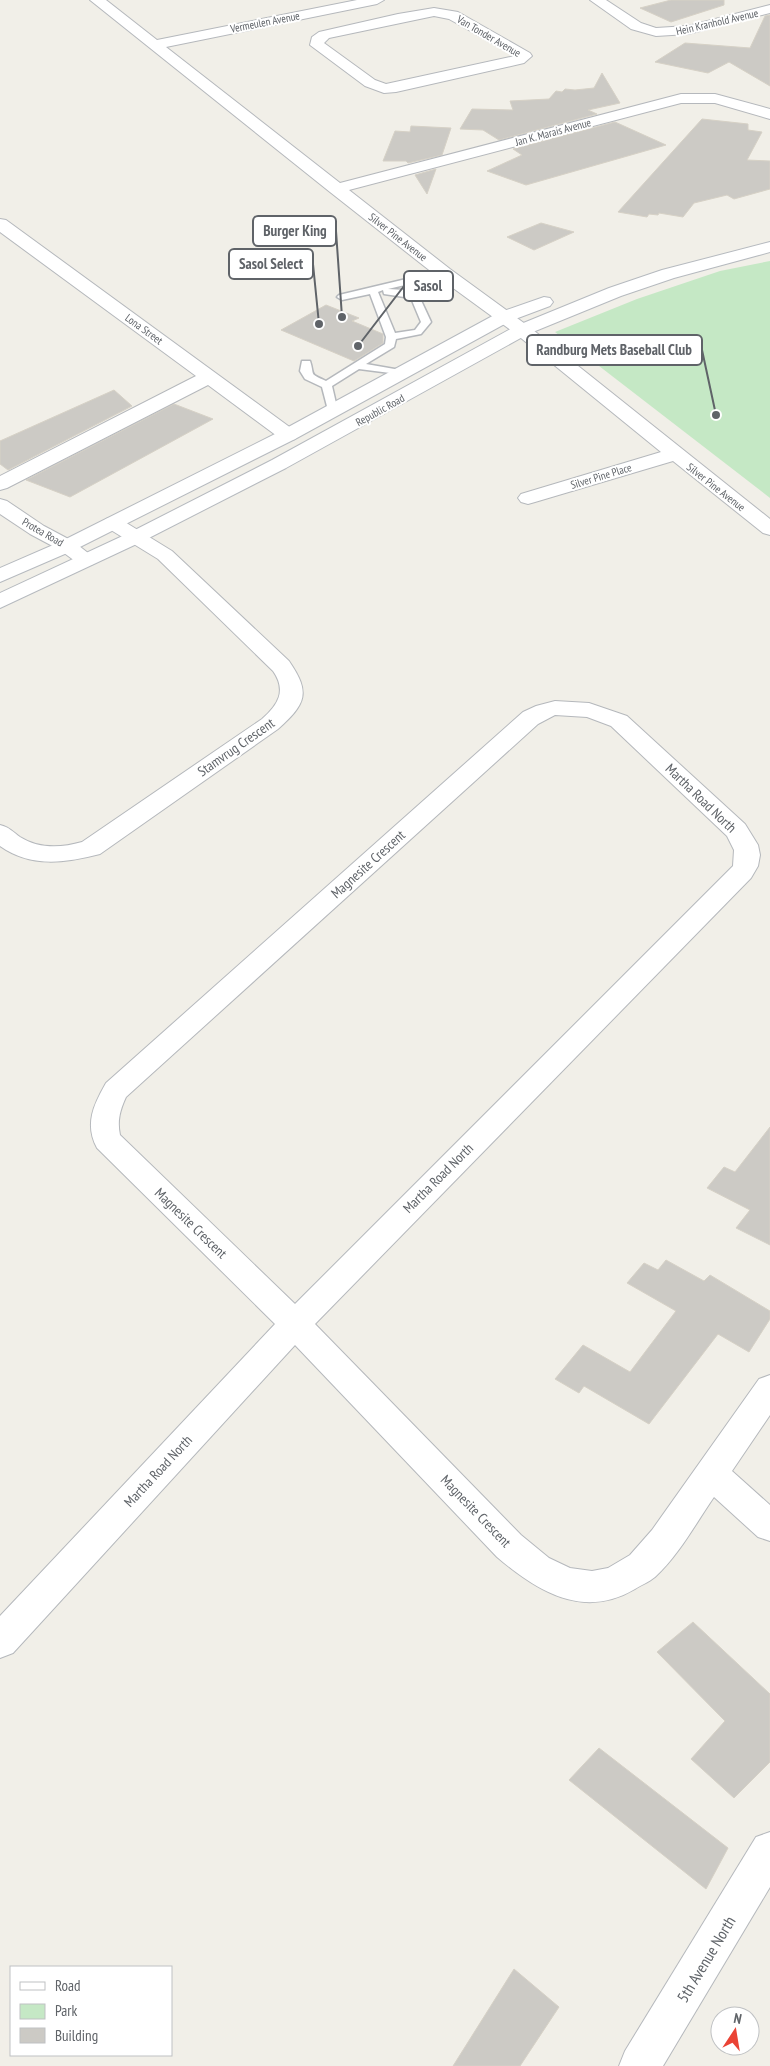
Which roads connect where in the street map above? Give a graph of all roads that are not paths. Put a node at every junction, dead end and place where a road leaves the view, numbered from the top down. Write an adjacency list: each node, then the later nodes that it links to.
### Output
1 (97, 0): 6 (street, Silver Pine Avenue)
2 (373, 0): 5 (street); 6 (street, Vermeulen Avenue)
3 (597, 0): 4 (street, Hein Kranhold Avenue)
4 (770, 9)
5 (398, 18): 5 (street, Van Tonder Avenue)
6 (154, 45): 8 (street, Silver Pine Avenue)
7 (770, 114): 8 (street, Jan K. Marais Avenue)
8 (336, 189): 13 (street, Silver Pine Avenue)
9 (0, 224): 23 (street, Lona Street)
10 (770, 232): 12 (street)
11 (770, 248): 18 (street, Republic Road)
12 (636, 267)
13 (444, 273): 14 (lane); 17 (street, Silver Pine Avenue)
14 (373, 292): 15 (lane); 19 (lane); 19 (lane)
15 (342, 297)
16 (556, 297): 17 (street, Republic Road)
17 (504, 317): 18 (street, Silver Pine Avenue); 22 (street, Republic Road)
18 (522, 330): 27 (street, Silver Pine Avenue); 33 (street, Republic Road)
19 (391, 337): 21 (lane)
20 (306, 363): 24 (lane)
21 (357, 366): 22 (lane); 24 (lane)
22 (402, 373): 25 (street, Republic Road)
23 (209, 377): 26 (street, Lona Street); 28 (street)
24 (327, 385): 25 (lane)
25 (333, 412): 26 (street, Republic Road)
26 (288, 435): 31 (street, Republic Road)
27 (674, 454): 29 (street, Silver Pine Place); 32 (street, Silver Pine Avenue)
28 (0, 484)
29 (528, 498)
30 (0, 505): 34 (street, Protea Road)
31 (113, 523): 33 (street, Stamvrug Crescent); 34 (street, Republic Road)
32 (770, 529)
33 (136, 537): 35 (street, Republic Road); 39 (street, Stamvrug Crescent)
34 (67, 546): 35 (street, Protea Road); 36 (street, Republic Road)
35 (86, 560): 37 (street, Republic Road)
36 (0, 576)
37 (0, 601)
38 (619, 721): 40 (street, Martha Road North); 40 (street, Magnesite Crescent)
39 (0, 834)
40 (295, 1324): 42 (street, Magnesite Crescent); 44 (street, Martha Road North)
41 (770, 1390): 42 (street, Magnesite Crescent)
42 (711, 1473): 43 (street)
43 (770, 1526)
44 (0, 1641)
45 (770, 1851): 46 (street, 5th Avenue North)
46 (640, 2066)

